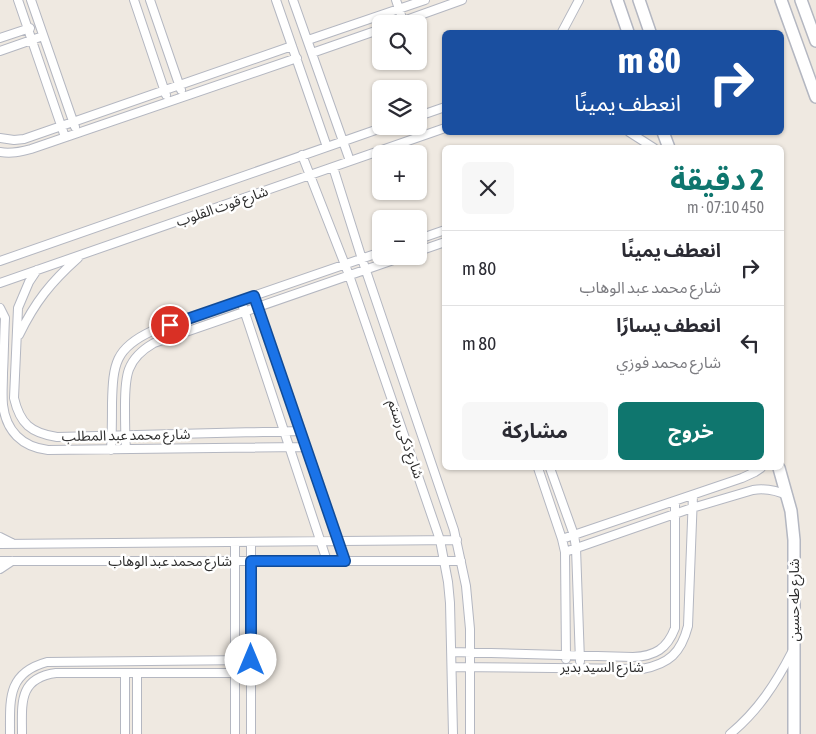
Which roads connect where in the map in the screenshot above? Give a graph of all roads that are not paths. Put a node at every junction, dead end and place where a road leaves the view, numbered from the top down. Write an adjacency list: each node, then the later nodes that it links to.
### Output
1 (18, 0): 21 (street)
2 (31, 0): 20 (street)
3 (134, 0): 36 (street)
4 (150, 0): 35 (street)
5 (276, 0): 31 (street)
6 (293, 0): 27 (street)
7 (396, 0): 16 (street)
8 (425, 0): 15 (street)
9 (462, 0): 19 (street)
10 (579, 0): 22 (street)
11 (616, 0): 23 (street)
12 (781, 0): 38 (street)
13 (801, 0): 30 (street)
14 (641, 1): 24 (street)
15 (411, 2): 16 (street); 18 (street)
16 (399, 9): 17 (street); 27 (street)
17 (399, 15)
18 (415, 15)
19 (421, 15)
20 (40, 24): 21 (street); 26 (street)
21 (28, 28): 28 (street); 29 (street)
22 (563, 30)
23 (627, 30)
24 (649, 30)
25 (372, 32): 33 (street)
26 (43, 36): 29 (street); 42 (street)
27 (306, 37): 31 (street); 33 (street)
28 (0, 38)
29 (32, 40): 32 (street); 43 (street)
30 (816, 41)
31 (291, 43): 34 (street); 35 (street)
32 (0, 51)
33 (312, 52): 50 (street)
34 (296, 58): 37 (street); 52 (street)
35 (180, 86): 36 (street); 37 (street)
36 (165, 91): 39 (street); 42 (street)
37 (183, 97): 39 (street)
38 (816, 97)
39 (168, 102): 46 (street)
40 (442, 108): 41 (street)
41 (427, 113)
42 (73, 122): 43 (street); 46 (street)
43 (62, 126): 48 (street); 49 (street)
44 (442, 129): 55 (street, شارع قوت القلوب)
45 (372, 131): 50 (street, شارع قوت القلوب)
46 (77, 133): 48 (street)
47 (634, 135): 51 (street)
48 (65, 137): 53 (street)
49 (0, 138)
50 (343, 141): 52 (street, شارع قوت القلوب); 55 (street)
51 (649, 145)
52 (327, 147): 54 (street, شارع قوت القلوب)
53 (0, 152)
54 (302, 156): 57 (street, شارع ذكى رستم); 65 (street, شارع قوت القلوب)
55 (350, 161): 56 (street, شارع قوت القلوب)
56 (333, 167): 57 (street, شارع قوت القلوب); 64 (street, شارع ذكى رستم)
57 (310, 175): 62 (street, شارع قوت القلوب); 66 (street, شارع ذكى رستم)
58 (442, 231): 59 (street)
59 (427, 236)
60 (442, 243): 61 (street)
61 (427, 248)
62 (81, 255): 68 (street, شارع قوت القلوب); 77 (street)
63 (372, 255): 64 (street)
64 (362, 259): 66 (street); 69 (street, شارع ذكى رستم)
65 (0, 261)
66 (345, 265): 70 (street, شارع ذكى رستم); 72 (street)
67 (380, 265): 69 (street)
68 (37, 270): 71 (street, شارع قوت القلوب); 77 (street, شارع محمد عبد المطلب)
69 (366, 270): 70 (street); 99 (street, شارع ذكى رستم)
70 (349, 275): 74 (street); 98 (street, شارع ذكى رستم)
71 (0, 283)
72 (254, 296): 73 (street); 74 (street)
73 (241, 300): 76 (street); 81 (street)
74 (258, 307): 76 (street); 79 (street)
75 (0, 308): 85 (street, شارع محمد عبد المطلب)
76 (244, 312): 78 (street); 80 (street)
77 (17, 340): 81 (street, شارع محمد عبد المطلب)
78 (285, 432): 79 (street, شارع محمد عبد المطلب); 80 (street, شارع محمد عبد المطلب); 82 (street)
79 (301, 432): 83 (street)
80 (125, 434): 81 (street, شارع محمد عبد المطلب); 84 (street)
81 (112, 435): 85 (street)
82 (290, 447): 83 (street, شارع محمد عبد المطلب); 84 (street, شارع محمد عبد المطلب); 100 (street)
83 (306, 447): 101 (street)
84 (126, 449): 85 (street, شارع محمد عبد المطلب)
85 (111, 450)
86 (539, 470): 97 (street)
87 (551, 470): 95 (street)
88 (758, 470): 90 (street)
89 (780, 470): 91 (street, شارع طه حسين)
90 (693, 495): 92 (street); 93 (street, شارع السيد بدير)
91 (788, 496): 93 (street); 117 (street, شارع طه حسين)
92 (675, 501): 94 (street, شارع السيد بدير); 95 (street)
93 (692, 508): 94 (street); 127 (street, شارع السيد بدير)
94 (675, 514): 106 (street); 121 (street, شارع السيد بدير)
95 (574, 535): 97 (street); 106 (street)
96 (0, 537): 105 (street)
97 (562, 539): 107 (street)
98 (440, 540): 99 (street, شارع محمد عبد الوهاب); 101 (street, شارع محمد عبد الوهاب); 114 (street, شارع ذكى رستم)
99 (456, 540): 115 (street, شارع ذكى رستم)
100 (321, 541): 101 (street, شارع محمد عبد الوهاب); 103 (street, شارع محمد عبد الوهاب); 112 (street)
101 (339, 541): 113 (street)
102 (235, 542): 103 (street, شارع محمد عبد الوهاب); 105 (street, شارع محمد عبد الوهاب); 110 (street)
103 (251, 542): 111 (street)
104 (0, 544): 105 (street, شارع محمد عبد الوهاب)
105 (14, 544)
106 (576, 548): 107 (street); 121 (street)
107 (565, 552): 120 (street)
108 (0, 561): 109 (street, شارع محمد عبد الوهاب)
109 (12, 561): 110 (street, شارع محمد عبد الوهاب); 116 (street)
110 (235, 561): 111 (street, شارع محمد عبد الوهاب); 122 (street)
111 (251, 561): 112 (street, شارع محمد عبد الوهاب); 123 (street)
112 (328, 561): 113 (street, شارع محمد عبد الوهاب)
113 (345, 561): 114 (street, شارع محمد عبد الوهاب)
114 (445, 561): 115 (street, شارع محمد عبد الوهاب); 118 (street, شارع ذكى رستم)
115 (461, 561): 119 (street, شارع ذكى رستم)
116 (0, 569)
117 (794, 648): 140 (street); 141 (street, شارع طه حسين)
118 (452, 652): 119 (street, شارع السيد بدير); 124 (street, شارع ذكى رستم)
119 (470, 653): 120 (street, شارع السيد بدير); 125 (street, شارع ذكى رستم)
120 (566, 656): 121 (street, شارع السيد بدير); 126 (street)
121 (580, 656): 127 (street)
122 (235, 660): 123 (street); 131 (street); 132 (street)
123 (251, 660): 129 (street)
124 (452, 667): 125 (street, شارع السيد بدير); 138 (street, شارع ذكى رستم)
125 (470, 667): 126 (street, شارع السيد بدير); 139 (street, شارع ذكى رستم)
126 (566, 668): 127 (street, شارع السيد بدير)
127 (580, 668)
128 (125, 673): 130 (street); 133 (street); 134 (street)
129 (251, 673): 131 (street); 137 (street)
130 (137, 674): 131 (street); 135 (street)
131 (235, 674): 136 (street)
132 (10, 734)
133 (22, 734)
134 (125, 734)
135 (137, 734)
136 (235, 734)
137 (251, 734)
138 (454, 734)
139 (470, 734)
140 (730, 734)
141 (794, 734)

